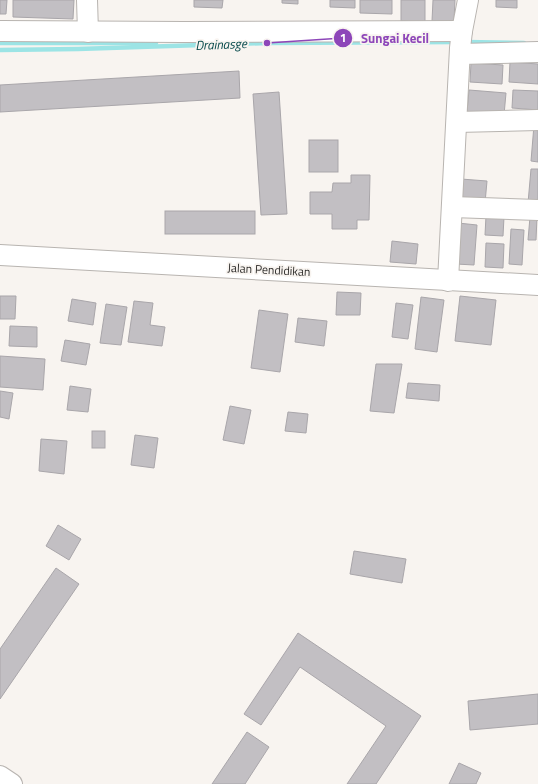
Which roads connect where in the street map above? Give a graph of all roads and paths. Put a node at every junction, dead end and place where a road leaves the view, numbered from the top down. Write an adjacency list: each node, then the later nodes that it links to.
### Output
1 (87, 0): 4 (street)
2 (468, 0): 5 (street)
3 (0, 31): 4 (street)
4 (88, 32): 5 (street)
5 (461, 43): 6 (street); 8 (street)
6 (538, 52)
7 (538, 120): 8 (street)
8 (457, 122): 9 (street)
9 (452, 207): 10 (street); 12 (street)
10 (538, 210)
11 (0, 255): 12 (street, Jalan Pendidikan)
12 (448, 281): 13 (street, Jalan Pendidikan)
13 (538, 285)
14 (0, 776): 15 (street)
15 (12, 784)

